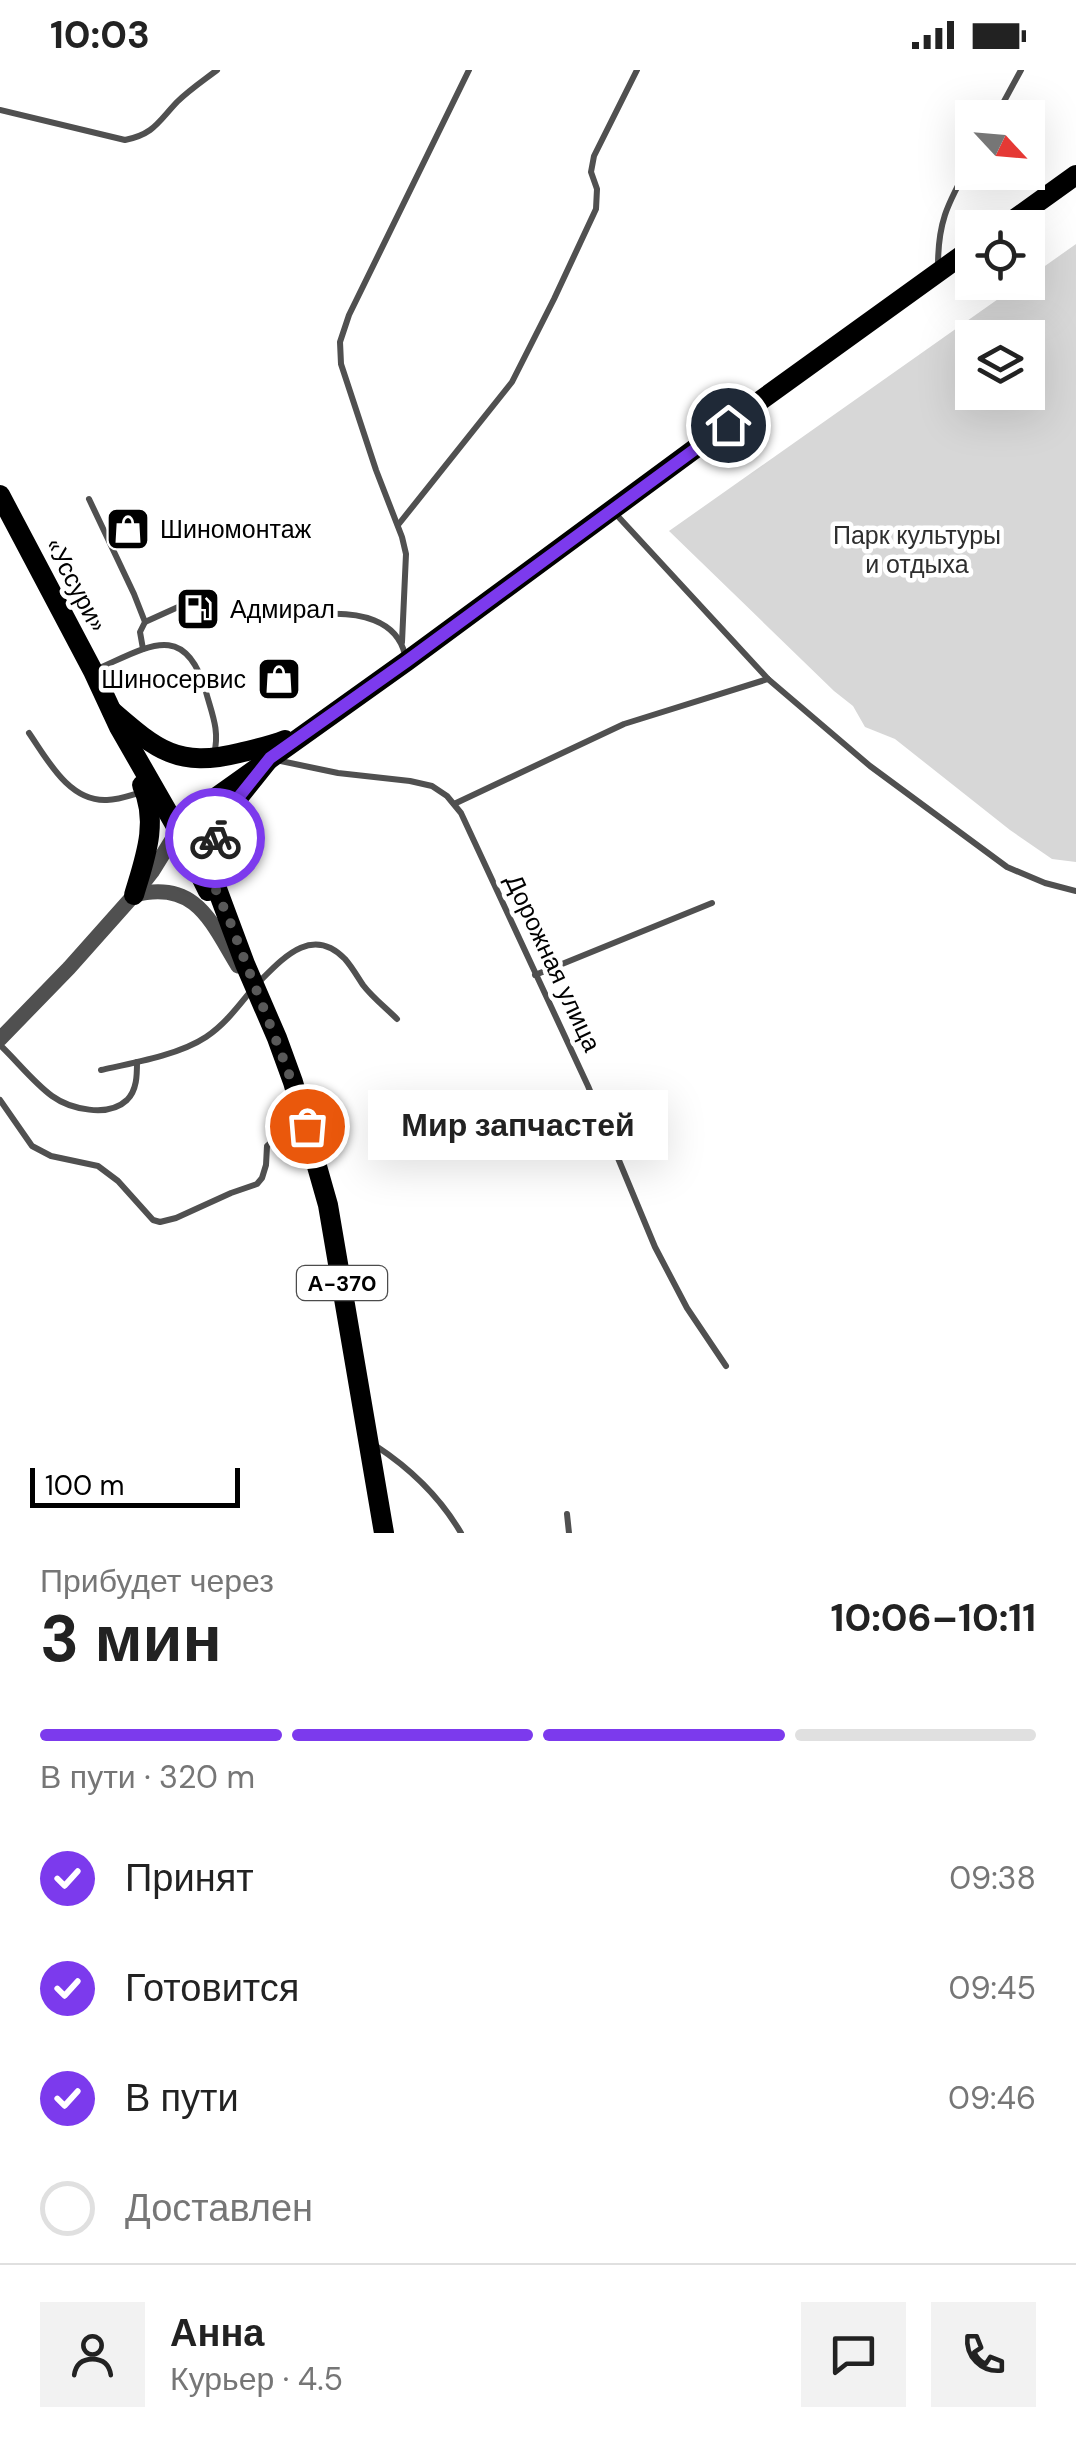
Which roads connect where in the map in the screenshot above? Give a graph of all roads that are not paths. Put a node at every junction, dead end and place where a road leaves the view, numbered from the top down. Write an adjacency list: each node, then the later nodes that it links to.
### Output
1 (216, 70): 6 (lane)
2 (469, 70): 15 (lane)
3 (637, 70): 15 (lane)
4 (1021, 70): 5 (lane)
5 (1005, 100)
6 (0, 110)
7 (1076, 176): 9 (main road)
8 (956, 190): 11 (lane)
9 (1028, 210)
10 (955, 260): 11 (main road)
11 (938, 272): 14 (main road)
12 (0, 495): 21 (main road, «Уссури» / А-370)
13 (89, 500): 18 (lane)
14 (612, 510): 20 (main road); 22 (lane)
15 (398, 526): 20 (lane)
16 (198, 598): 18 (lane)
17 (325, 614): 20 (lane)
18 (145, 622): 19 (lane)
19 (144, 648): 21 (lane); 27 (lane)
20 (404, 651): 24 (main road)
21 (93, 671): 23 (main road, «Уссури» / А-370)
22 (768, 678): 29 (lane); 31 (lane)
23 (115, 718): 27 (main road); 28 (main road); 30 (main road, «Уссури» / А-370)
24 (310, 730): 26 (main road); 27 (main road)
25 (29, 733): 28 (lane)
26 (270, 758): 29 (lane); 30 (main road); 34 (main road)
27 (212, 760)
28 (145, 791): 32 (main road)
29 (454, 804): 35 (lane, Дорожная улица)
30 (178, 830): 32 (street); 34 (main road, «Уссури» / А-370)
31 (1076, 892)
32 (134, 895): 36 (street); 38 (street)
33 (712, 903): 35 (lane)
34 (244, 964): 36 (main road, А-370)
35 (536, 975): 43 (lane, Дорожная улица)
36 (254, 987): 37 (lane); 39 (lane); 42 (main road, А-370)
37 (396, 1019)
38 (0, 1042): 39 (lane)
39 (138, 1062): 40 (lane)
40 (101, 1070)
41 (0, 1100): 42 (lane)
42 (307, 1126): 44 (main road, А-370)
43 (726, 1366)
44 (369, 1442): 46 (main road, А-370); 47 (lane)
45 (567, 1514): 48 (lane)
46 (384, 1533)
47 (461, 1533)
48 (568, 1533)

